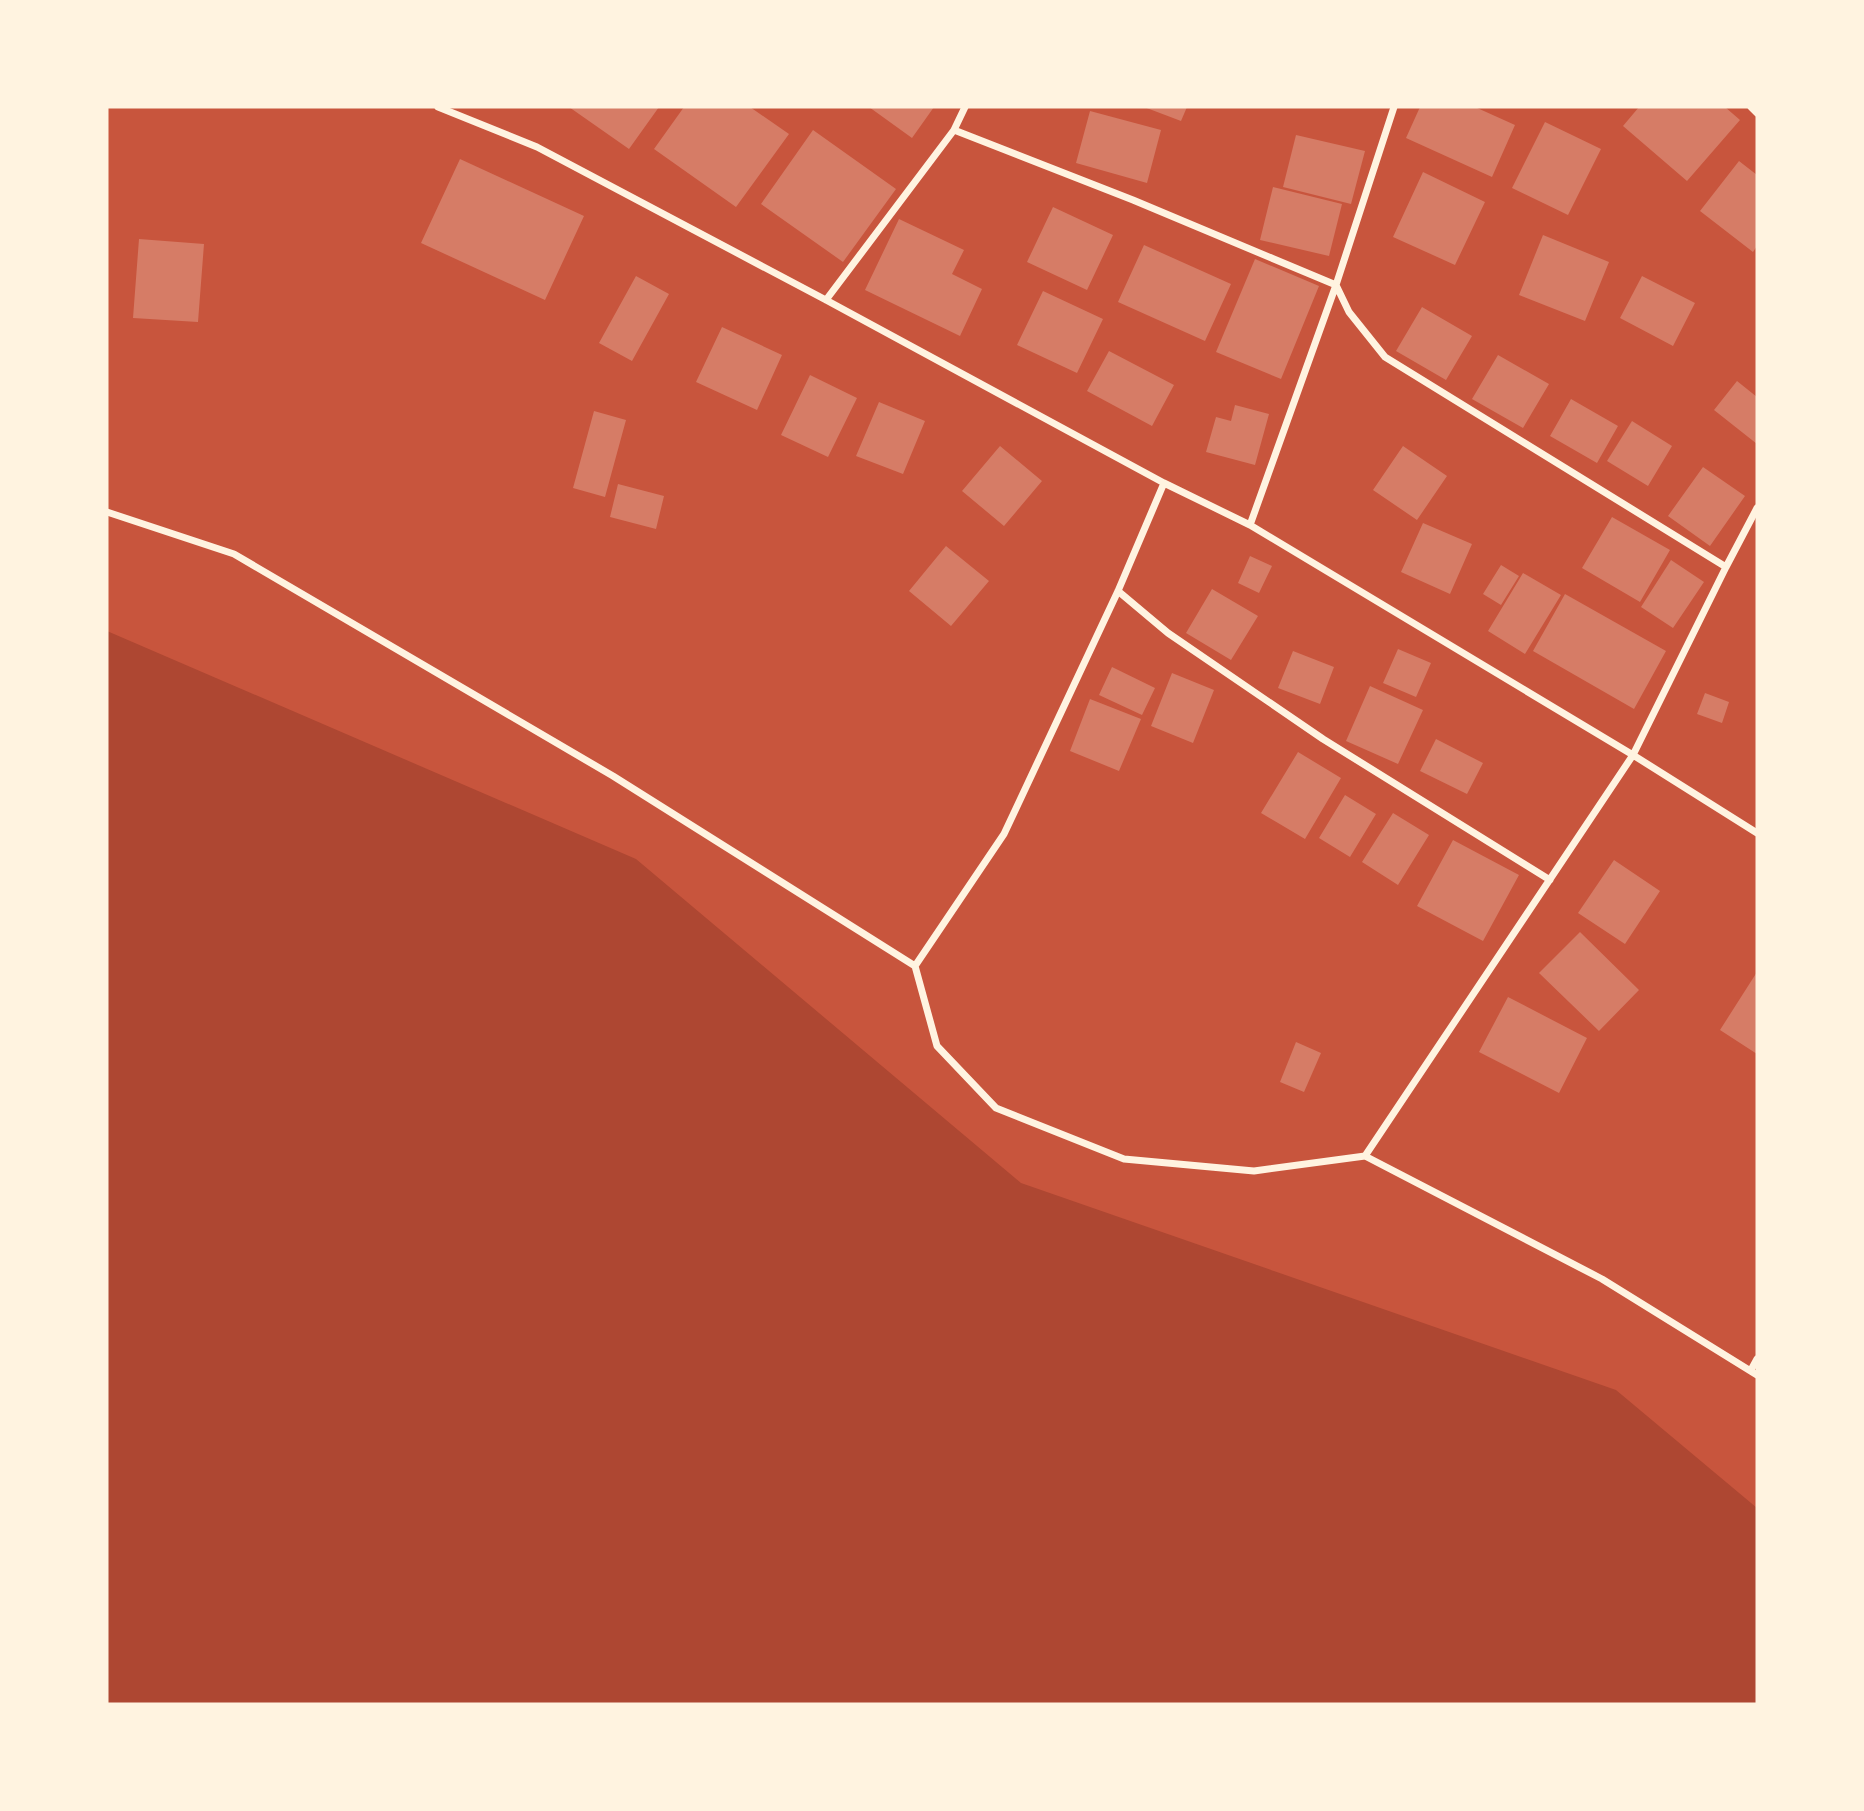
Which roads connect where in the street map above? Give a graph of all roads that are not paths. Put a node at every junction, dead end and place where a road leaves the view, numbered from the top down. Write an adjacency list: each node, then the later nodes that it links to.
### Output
1 (438, 107): 8 (street)
2 (965, 107): 6 (street)
3 (1394, 107): 7 (street)
4 (1751, 107): 5 (street)
5 (1757, 113)
6 (954, 130): 7 (street); 8 (street)
7 (1335, 285): 12 (street); 13 (street)
8 (826, 300): 9 (street)
9 (1164, 483): 12 (street); 14 (street)
10 (1757, 508): 13 (street)
11 (107, 512): 18 (street)
12 (1250, 525): 15 (street)
13 (1726, 567): 15 (street)
14 (1118, 591): 17 (street); 18 (street)
15 (1633, 755): 16 (street); 17 (street)
16 (1757, 833)
17 (1550, 880): 19 (street)
18 (915, 966): 19 (street)
19 (1365, 1156): 21 (street)
20 (1757, 1359): 21 (street)
21 (1754, 1372)

